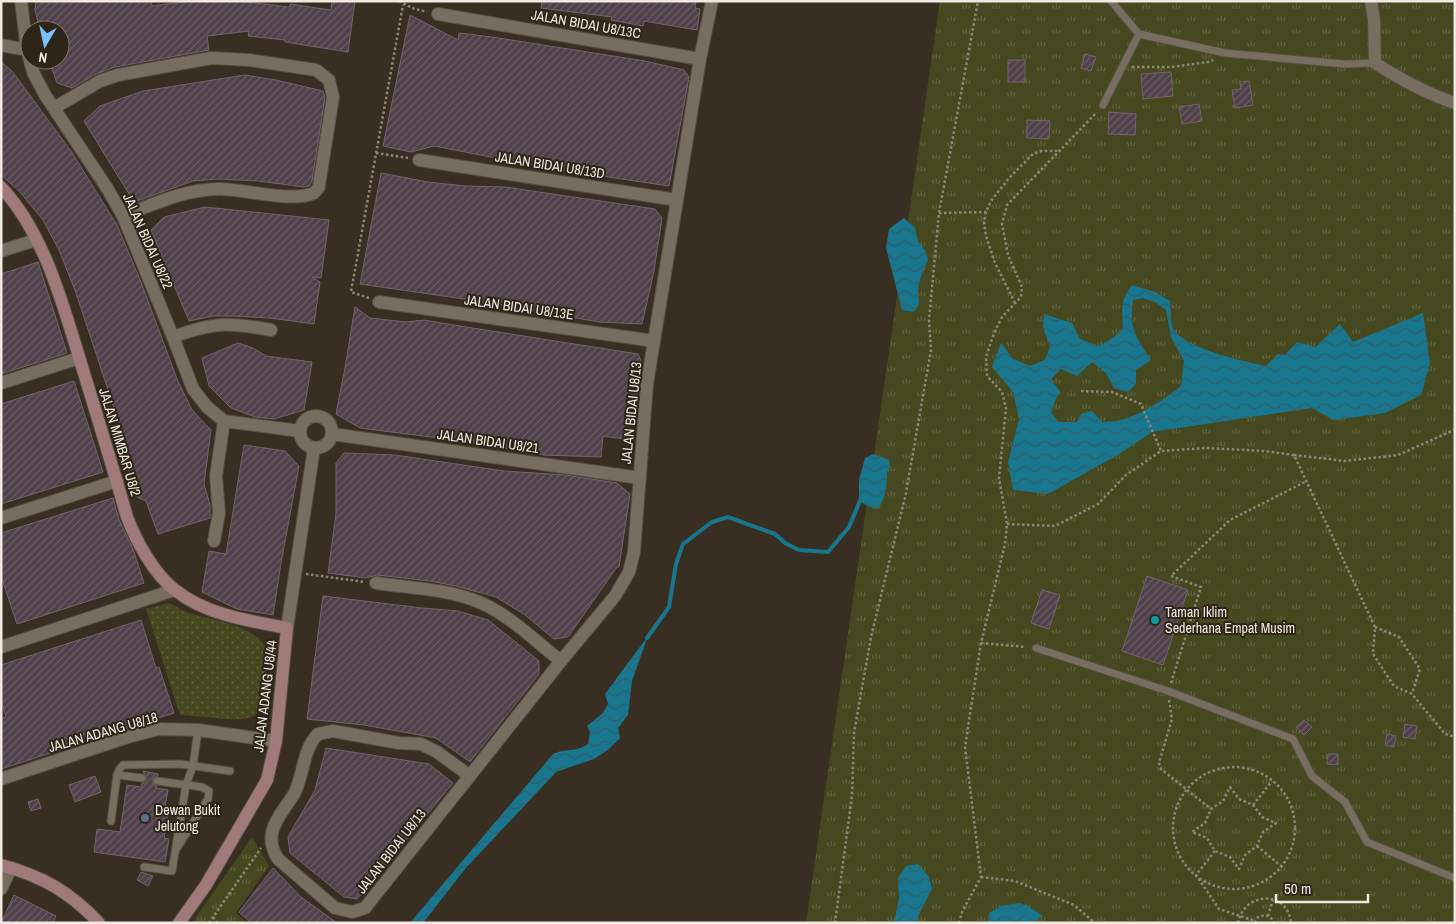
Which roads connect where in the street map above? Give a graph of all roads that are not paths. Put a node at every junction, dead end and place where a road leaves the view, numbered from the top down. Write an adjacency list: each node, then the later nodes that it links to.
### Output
1 (21, 1): 6 (street, JALAN BIDAI U8/22)
2 (712, 1): 10 (street, JALAN BIDAI U8/13)
3 (1111, 1): 7 (lane)
4 (1371, 1): 11 (street)
5 (438, 14): 10 (street, JALAN BIDAI U8/13C)
6 (23, 20)
7 (1139, 34): 11 (lane); 14 (lane)
8 (1, 45): 9 (street)
9 (20, 49)
10 (700, 59): 18 (street, JALAN BIDAI U8/13)
11 (1375, 63): 13 (street)
12 (32, 70): 15 (street, JALAN BIDAI U8/22)
13 (1455, 103)
14 (1103, 105)
15 (54, 108): 19 (street, JALAN BIDAI U8/22); 19 (street)
16 (419, 160): 18 (street, JALAN BIDAI U8/13D)
17 (1, 187): 20 (street, JALAN MIMBAR U8/2)
18 (677, 200): 25 (street, JALAN BIDAI U8/13)
19 (124, 216): 24 (street, JALAN BIDAI U8/22)
20 (36, 240): 21 (street); 26 (street, JALAN MIMBAR U8/2)
21 (1, 251)
22 (380, 302): 25 (street, JALAN BIDAI U8/13E)
23 (271, 330): 24 (street)
24 (174, 337): 28 (street, JALAN BIDAI U8/22)
25 (654, 341): 32 (street, JALAN BIDAI U8/13)
26 (79, 358): 27 (street); 33 (street, JALAN MIMBAR U8/2)
27 (1, 383)
28 (224, 421): 29 (street); 35 (street)
29 (300, 431): 30 (street); 31 (street)
30 (332, 434): 31 (street); 32 (street, JALAN BIDAI U8/21)
31 (314, 448): 38 (street, JALAN ADANG U8/44)
32 (640, 478): 41 (street, JALAN BIDAI U8/13)
33 (116, 481): 34 (street); 37 (street, JALAN MIMBAR U8/2)
34 (1, 518)
35 (214, 541)
36 (376, 583): 41 (street)
37 (174, 590): 38 (street, JALAN MIMBAR U8/2); 39 (street)
38 (288, 628): 43 (street, JALAN ADANG U8/44)
39 (1, 647)
40 (1036, 648): 56 (lane)
41 (561, 661): 47 (street, JALAN BIDAI U8/13)
42 (198, 730): 43 (street, JALAN ADANG U8/18); 44 (lane); 49 (street, JALAN ADANG U8/18)
43 (276, 741): 59 (street, JALAN ADANG U8/44)
44 (193, 766): 45 (lane); 46 (lane); 51 (lane)
45 (230, 771)
46 (118, 775): 48 (lane); 52 (lane)
47 (470, 776): 47 (street, JALAN BIDAI U8/13)
48 (142, 778)
49 (1, 779)
50 (157, 781): 51 (lane)
51 (186, 785): 53 (lane); 53 (lane)
52 (111, 821)
53 (176, 851): 55 (lane)
54 (4, 866): 57 (street); 58 (street)
55 (144, 867)
56 (1455, 878)
57 (1, 889)
58 (99, 923)
59 (179, 923)

